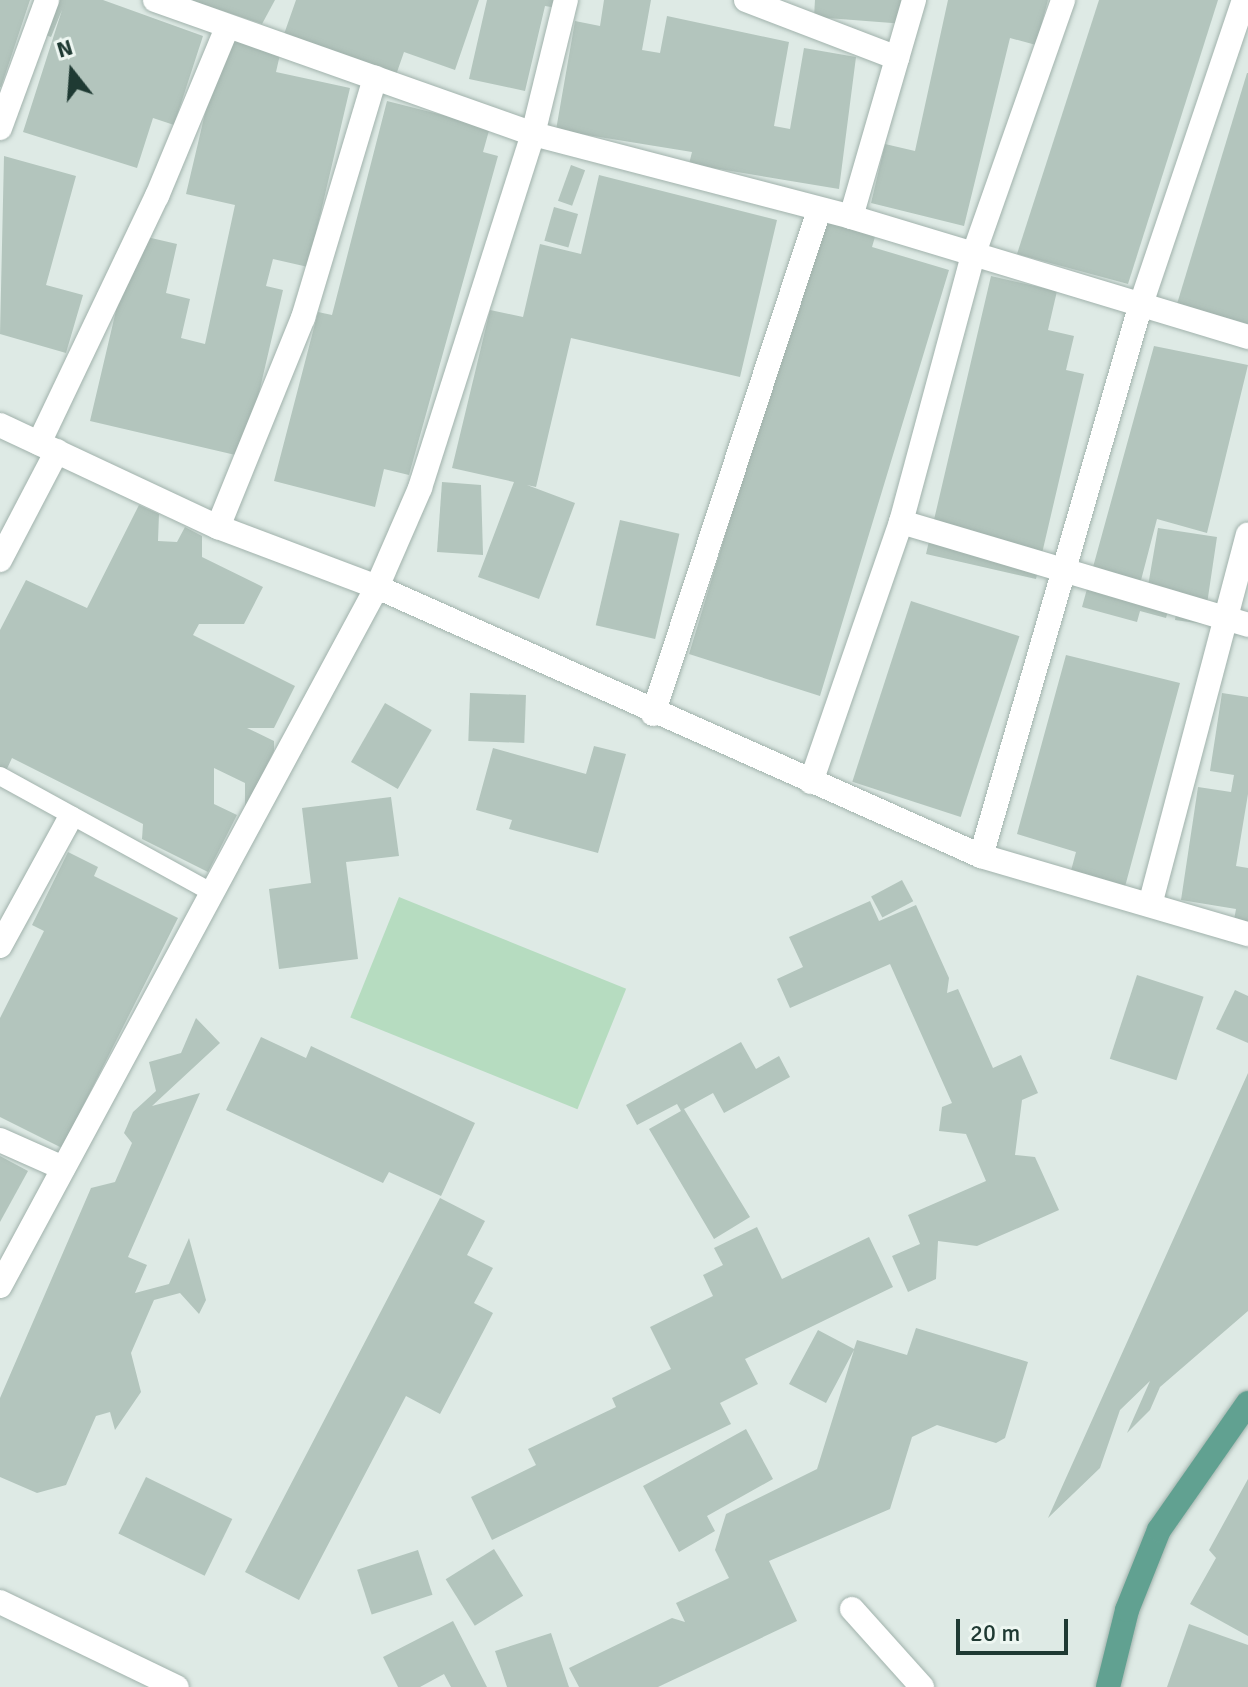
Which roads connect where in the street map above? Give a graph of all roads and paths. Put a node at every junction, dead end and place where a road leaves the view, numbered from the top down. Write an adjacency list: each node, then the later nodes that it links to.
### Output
1 (47, 0): 11 (street)
2 (155, 0): 8 (street)
3 (566, 0): 12 (street)
4 (746, 0): 9 (street)
5 (914, 0): 9 (street)
6 (1063, 0): 15 (street)
7 (1244, 0): 16 (street)
8 (227, 28): 10 (street); 19 (street)
9 (897, 58): 14 (street)
10 (375, 78): 12 (street); 21 (street)
11 (0, 128)
12 (533, 134): 13 (street); 25 (street)
13 (819, 210): 14 (street); 27 (street)
14 (851, 217): 15 (street)
15 (973, 256): 16 (street); 20 (street)
16 (1140, 307): 17 (street); 24 (street)
17 (1248, 337)
18 (0, 425): 19 (street)
19 (48, 447): 21 (street); 23 (street)
20 (901, 522): 24 (street); 29 (street)
21 (218, 527): 25 (street)
22 (1248, 535): 26 (street)
23 (0, 560)
24 (1066, 574): 26 (street); 31 (street)
25 (377, 587): 27 (street); 32 (street)
26 (1236, 623): 33 (street)
27 (653, 714): 29 (street)
28 (0, 776): 30 (lane)
29 (811, 782): 31 (street)
30 (70, 818): 32 (lane); 35 (street)
31 (981, 856): 33 (street)
32 (209, 891): 37 (street)
33 (1151, 901): 34 (street)
34 (1248, 934)
35 (0, 946)
36 (0, 1140): 37 (street)
37 (63, 1168): 38 (street)
38 (0, 1286)
39 (1248, 1403): 44 (main road)
40 (0, 1602): 42 (street)
41 (852, 1609): 43 (street)
42 (177, 1687)
43 (922, 1687)
44 (1108, 1687)

